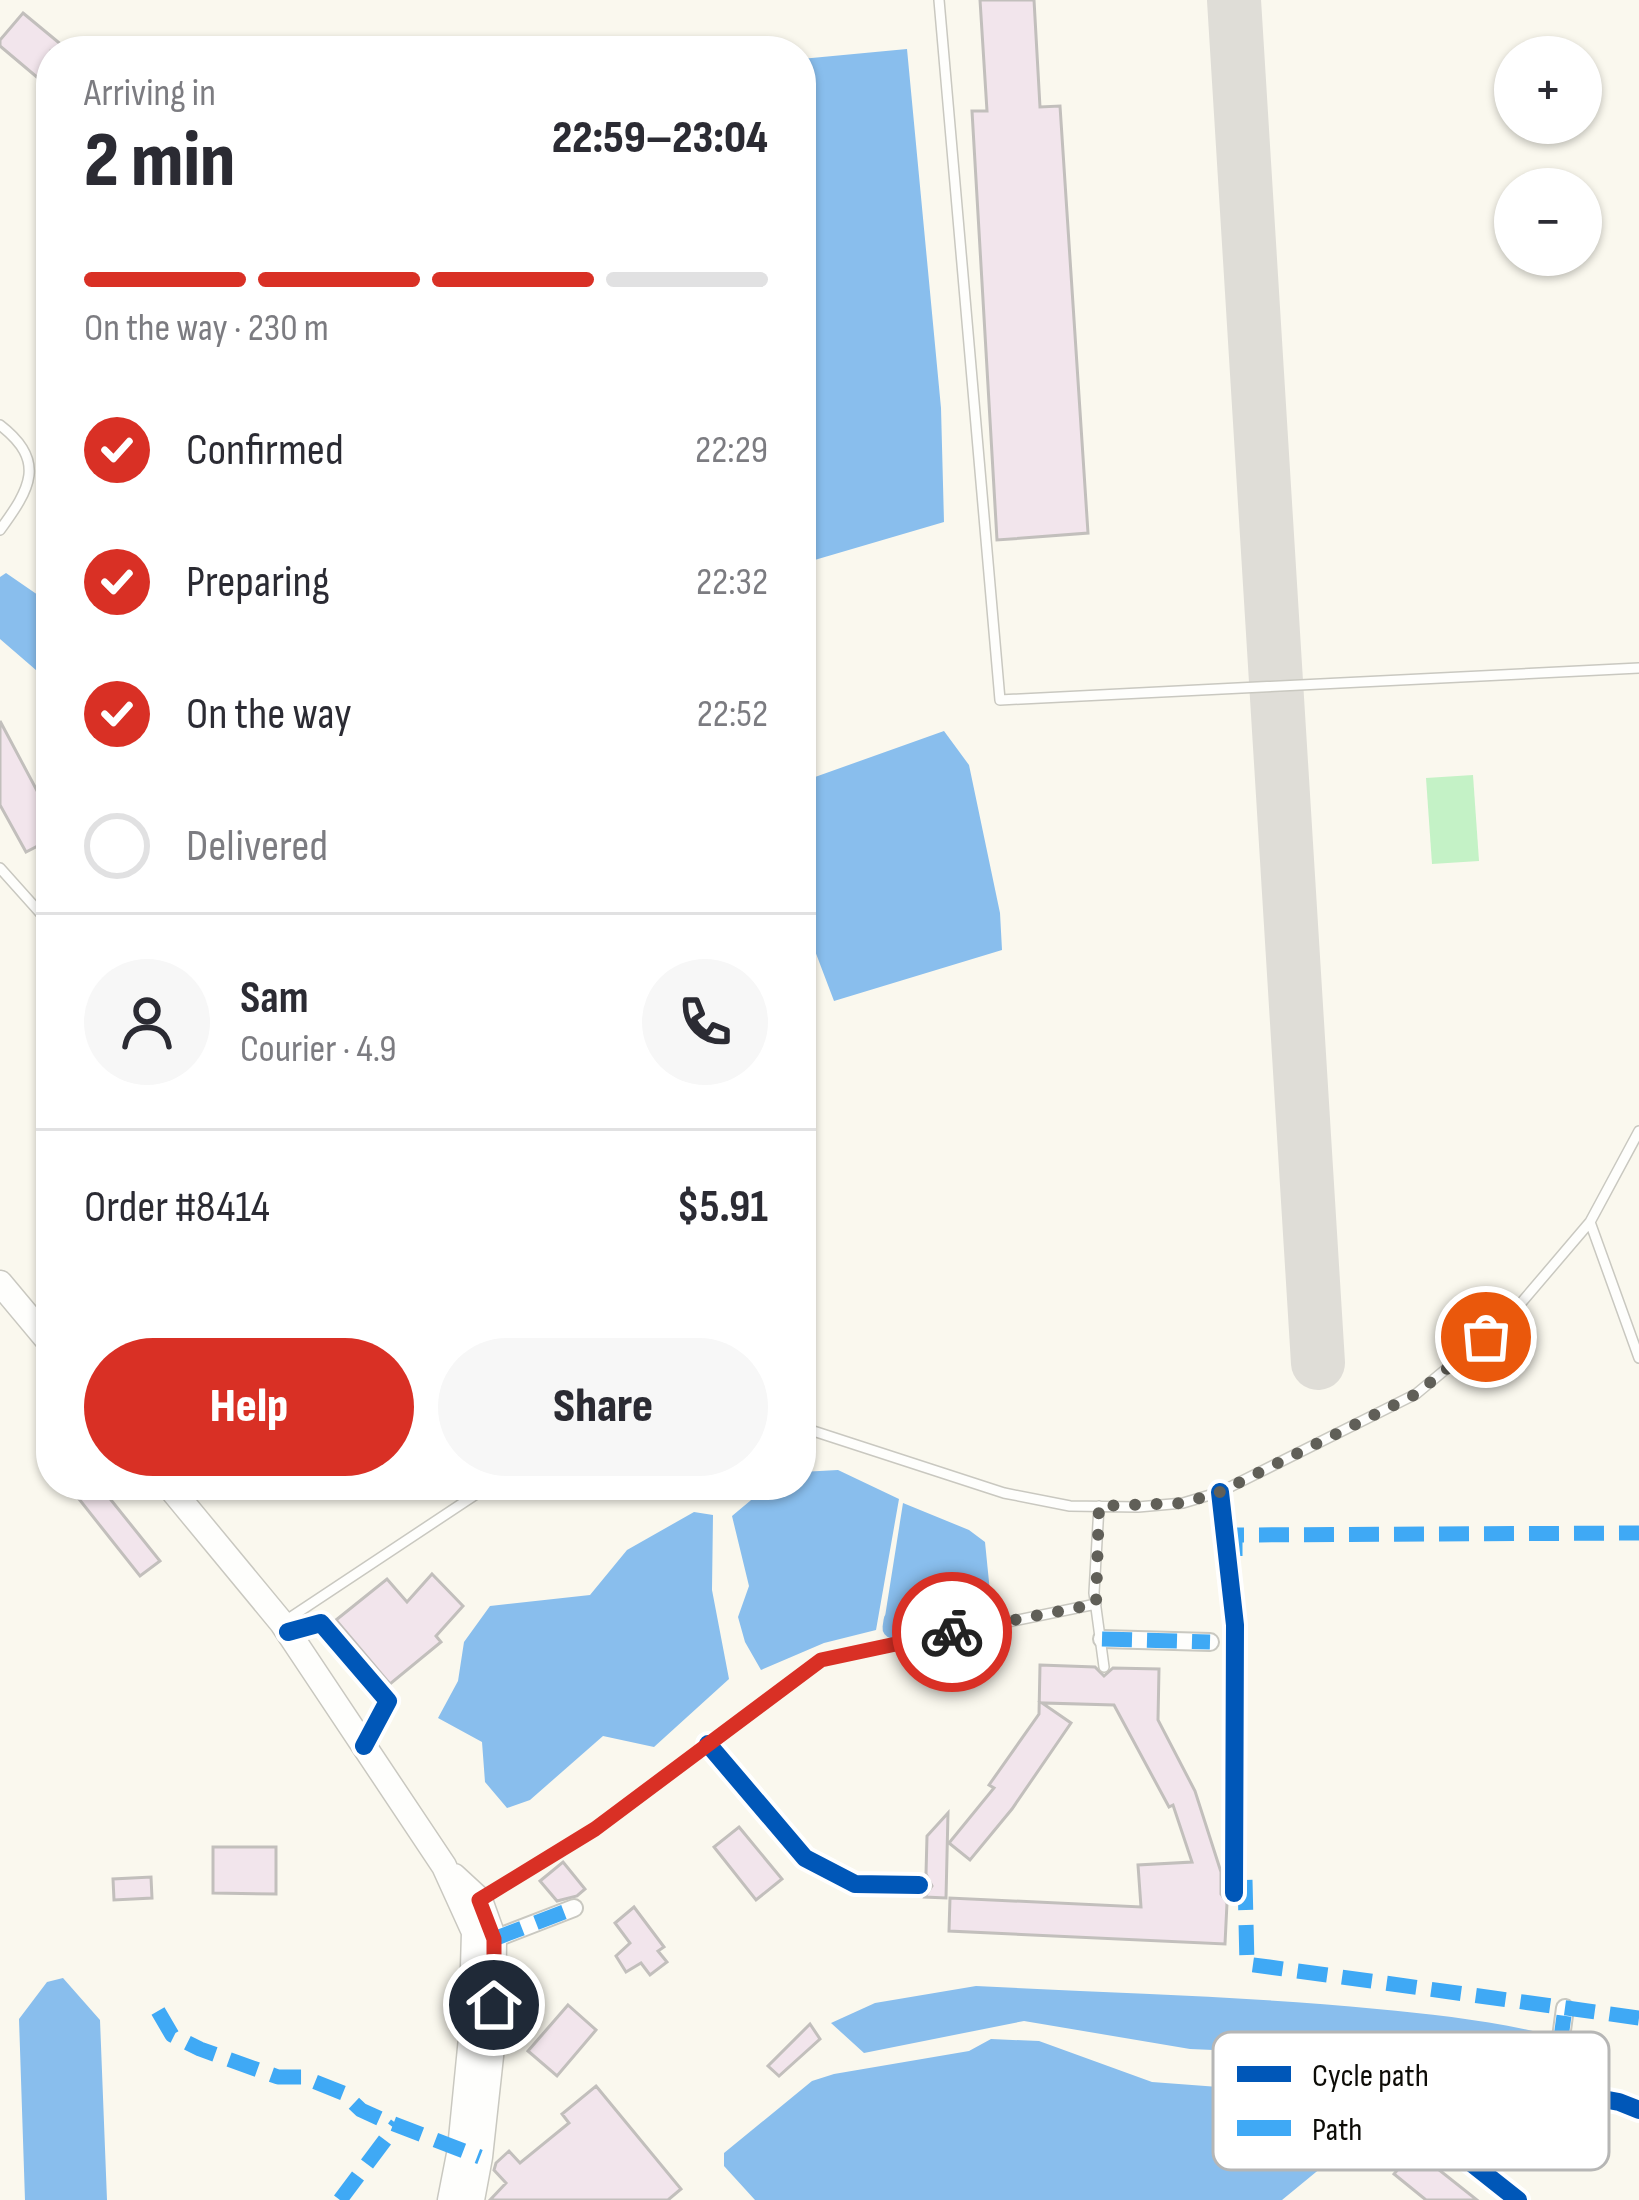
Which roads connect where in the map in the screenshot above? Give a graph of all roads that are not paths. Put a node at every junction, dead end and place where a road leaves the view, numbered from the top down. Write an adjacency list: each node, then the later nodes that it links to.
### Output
1 (939, 0): 4 (lane)
2 (0, 424): 3 (lane)
3 (0, 530)
4 (1639, 668)
5 (0, 868): 6 (lane)
6 (36, 908)
7 (1639, 1131): 8 (lane)
8 (1590, 1222): 11 (lane); 13 (lane)
9 (0, 1283): 10 (main road)
10 (36, 1326)
11 (1639, 1358)
12 (816, 1431): 16 (lane)
13 (1220, 1492): 16 (lane); 26 (street)
14 (180, 1500): 18 (main road)
15 (468, 1500): 18 (lane)
16 (1099, 1506): 17 (lane)
17 (1096, 1604): 19 (lane); 22 (lane)
18 (285, 1628): 23 (main road); 23 (street)
19 (1102, 1639): 20 (street); 21 (lane)
20 (1210, 1642)
21 (1104, 1667)
22 (708, 1744): 25 (street); 27 (lane)
23 (364, 1746): 24 (main road)
24 (444, 1867): 27 (main road); 35 (main road)
25 (919, 1885)
26 (1234, 1893)
27 (479, 1900): 29 (main road)
28 (574, 1909): 29 (street)
29 (494, 1939): 36 (main road)
30 (1565, 2008): 31 (street)
31 (1562, 2032)
32 (1609, 2100): 33 (street)
33 (1639, 2110)
34 (1480, 2170): 37 (street)
35 (450, 2200)
36 (472, 2200)
37 (1518, 2200)

